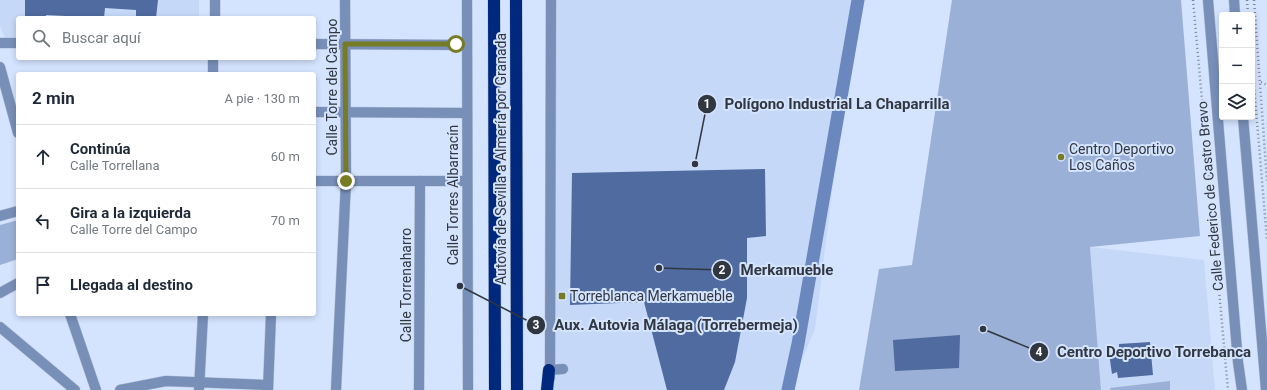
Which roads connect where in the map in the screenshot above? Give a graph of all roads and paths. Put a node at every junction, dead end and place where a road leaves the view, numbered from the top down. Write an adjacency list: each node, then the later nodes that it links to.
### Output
1 (215, 0): 14 (street)
2 (345, 0): 18 (street, Calle Torre del Campo)
3 (467, 0): 19 (street, Calle Torres Albarracín)
4 (494, 0): 56 (highway, Autovía de Sevilla a Almería por Granada)
5 (516, 0): 57 (highway, Autovía de Sevilla a Almería por Granada)
6 (551, 0): 47 (street)
7 (1193, 0): 59 (path)
8 (1208, 0): 60 (street, Calle Federico de Castro Bravo)
9 (1234, 0): 12 (street)
10 (1247, 0): 13 (path)
11 (1254, 0): 23 (path)
12 (1235, 12)
13 (1248, 12)
14 (215, 16)
15 (0, 43): 16 (street)
16 (16, 43)
17 (316, 44): 18 (street)
18 (345, 44): 19 (street); 28 (street, Calle Torre del Campo)
19 (467, 45): 29 (street, Calle Torres Albarracín)
20 (213, 60): 22 (street)
21 (0, 66): 26 (street)
22 (213, 72)
23 (1261, 82): 25 (path); 31 (path)
24 (1254, 84): 39 (path)
25 (1267, 85)
26 (15, 112)
27 (316, 112): 28 (street)
28 (346, 112): 29 (street); 33 (street, Calle Torre del Campo)
29 (467, 113): 35 (street, Calle Torres Albarracín)
30 (1243, 120): 61 (street)
31 (1267, 170): 36 (path)
32 (316, 181): 33 (street)
33 (346, 181): 34 (street); 53 (street, Calle Torre del Campo)
34 (420, 181): 35 (street); 54 (street, Calle Torrenaharro)
35 (467, 181): 55 (street, Calle Torres Albarracín)
36 (1267, 181)
37 (16, 212): 38 (street)
38 (0, 216)
39 (1267, 240)
40 (16, 284): 41 (street)
41 (0, 293)
42 (71, 316): 51 (street)
43 (203, 316): 48 (street)
44 (271, 316): 49 (street)
45 (0, 327): 50 (street)
46 (563, 369): 47 (street)
47 (549, 370): 58 (highway)
48 (199, 386): 49 (street); 52 (street)
49 (268, 388)
50 (75, 390)
51 (96, 390)
52 (120, 390)
53 (336, 390)
54 (419, 390)
55 (468, 390)
56 (495, 390)
57 (517, 390)
58 (549, 390)
59 (1228, 390)
60 (1242, 390)
61 (1266, 390)

